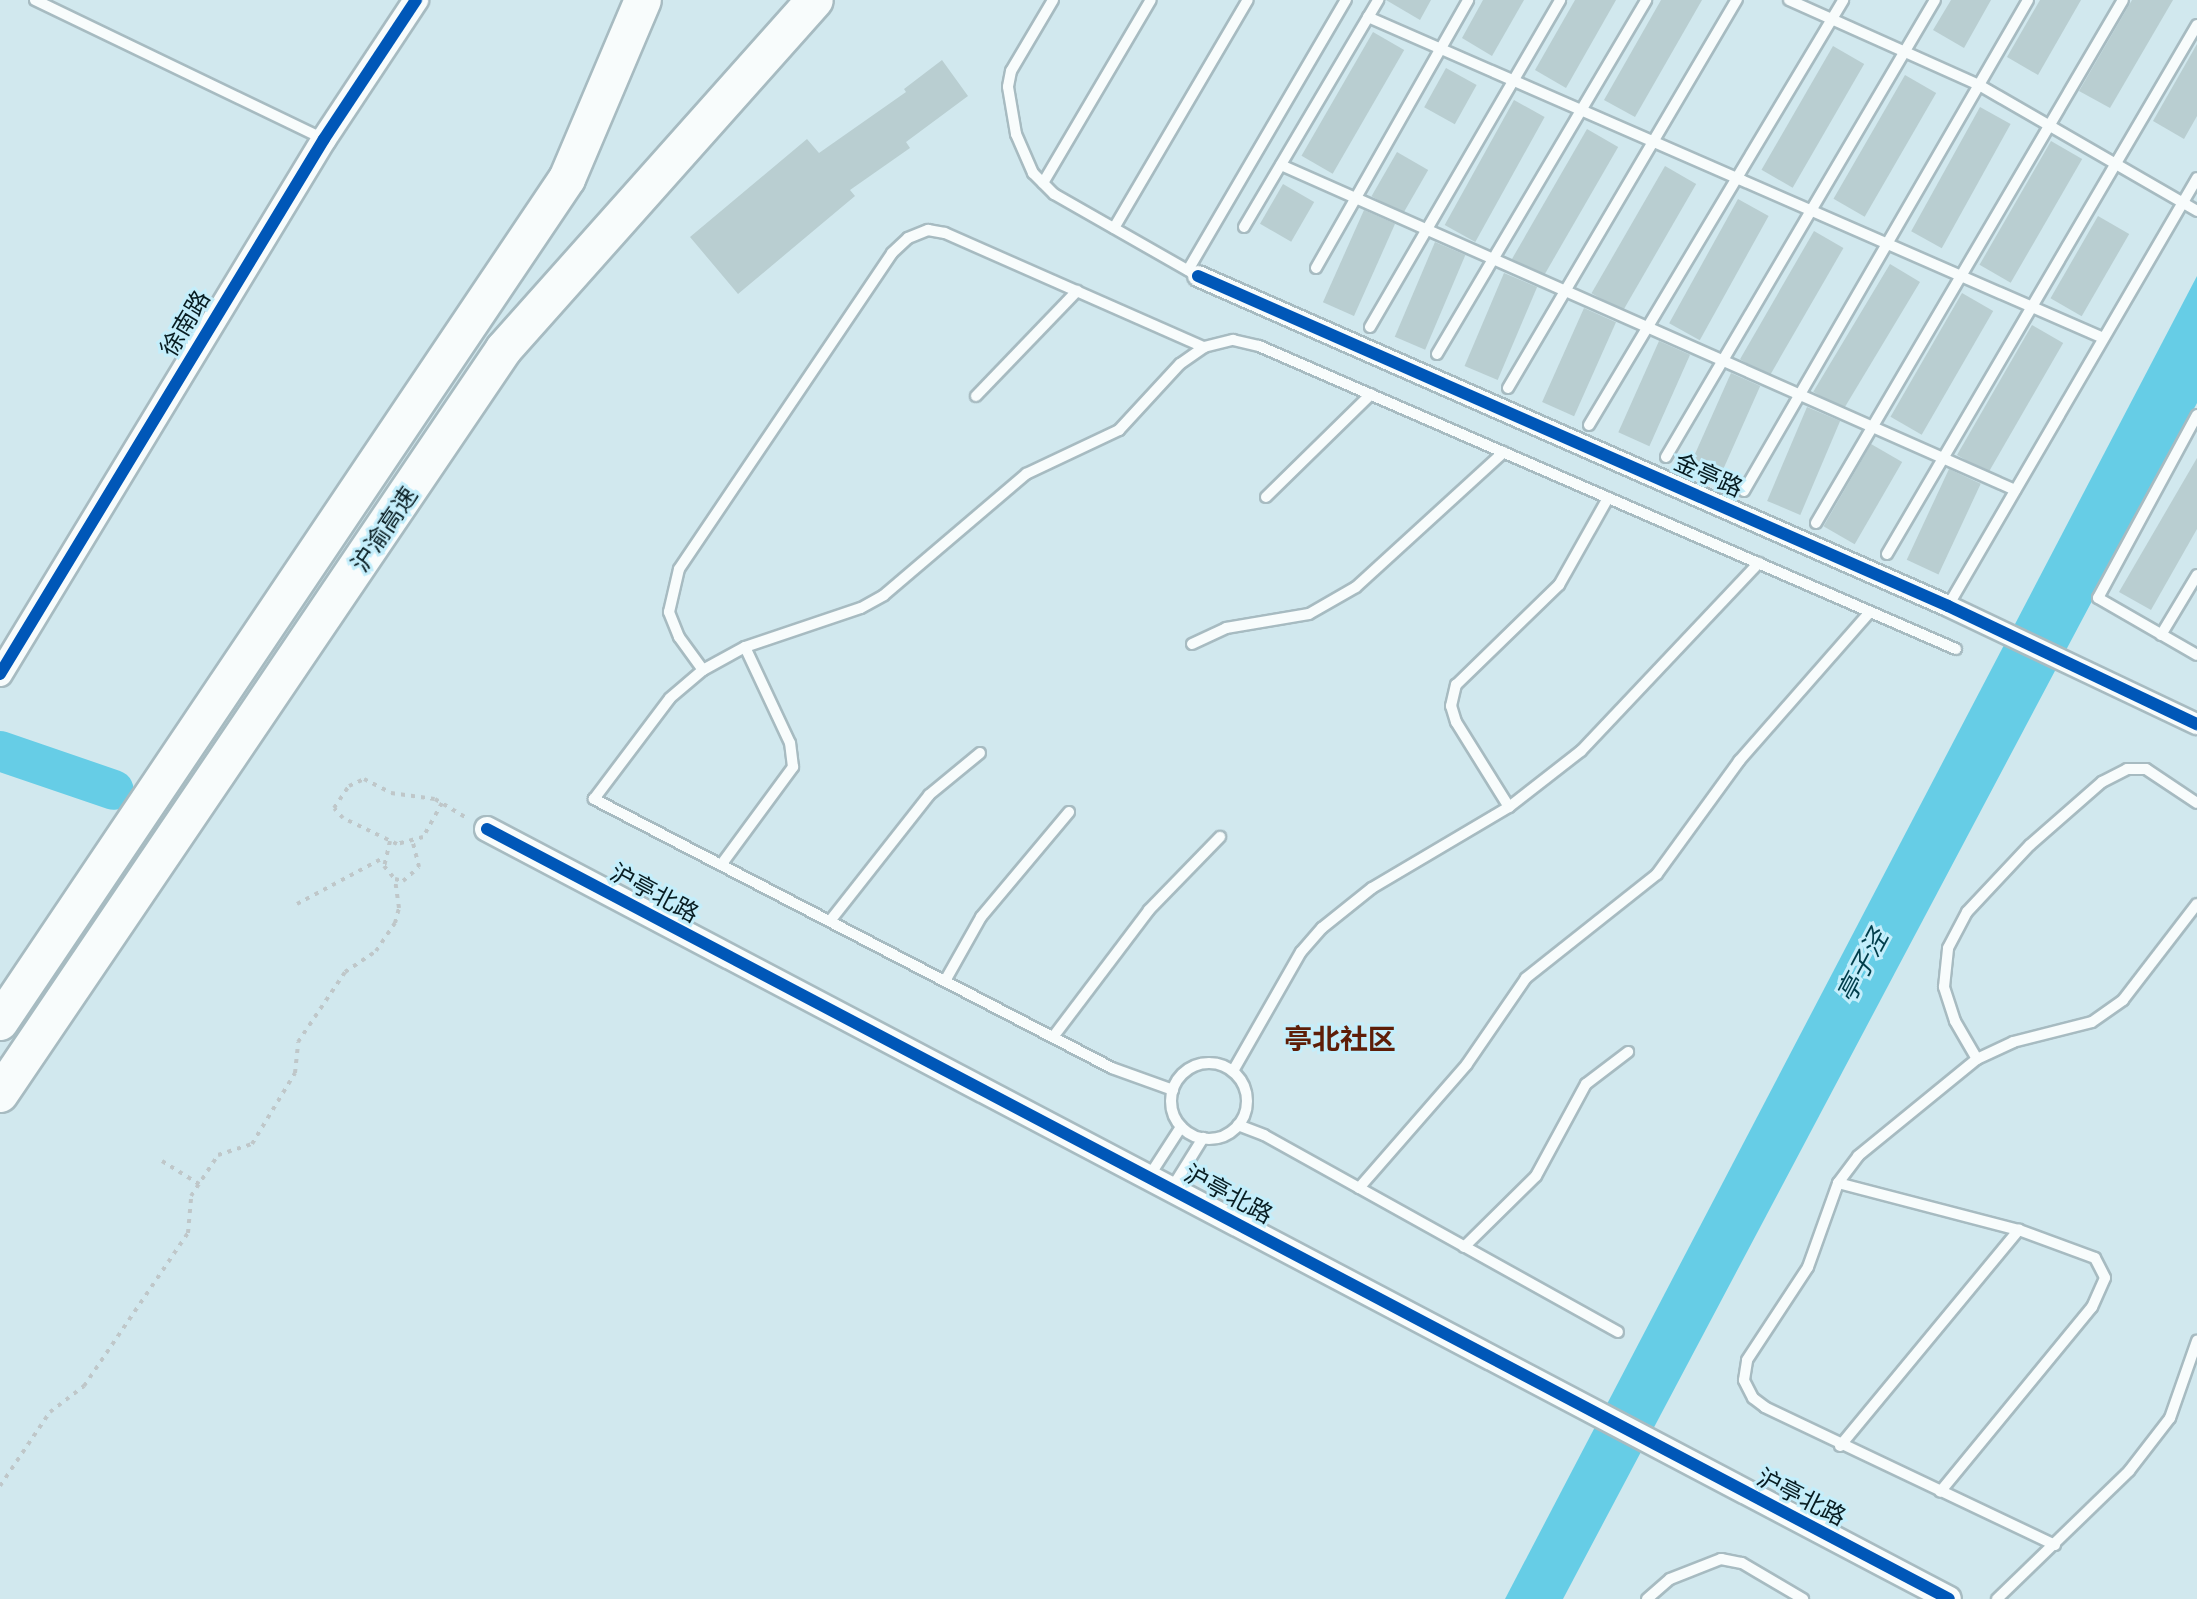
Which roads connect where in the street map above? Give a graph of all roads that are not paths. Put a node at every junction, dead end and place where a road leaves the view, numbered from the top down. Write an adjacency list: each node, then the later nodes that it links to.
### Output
1 (35, 0): 28 (lane)
2 (416, 0): 28 (street, 徐南路)
3 (643, 0): 95 (highway, 沪渝高速)
4 (815, 0): 90 (highway, 沪渝高速)
5 (1053, 0): 34 (lane)
6 (1151, 0): 34 (lane)
7 (1248, 0): 40 (lane)
8 (1346, 0): 45 (lane)
9 (1378, 0): 19 (lane)
10 (1468, 0): 22 (lane)
11 (1560, 0): 24 (lane)
12 (1646, 0): 26 (lane)
13 (1737, 0): 29 (lane)
14 (1789, 0): 20 (lane)
15 (1843, 0): 20 (lane)
16 (1935, 0): 23 (lane)
17 (2028, 0): 25 (lane)
18 (2123, 0): 27 (lane)
19 (1368, 17): 22 (lane); 31 (lane)
20 (1831, 19): 23 (lane); 32 (lane)
21 (2197, 25): 30 (lane)
22 (1441, 48): 24 (lane); 35 (lane)
23 (1905, 52): 25 (lane); 37 (lane)
24 (1513, 80): 26 (lane); 41 (lane)
25 (1979, 85): 27 (lane); 42 (lane)
26 (1581, 110): 29 (lane); 43 (lane)
27 (2049, 126): 30 (lane); 46 (lane)
28 (324, 139): 82 (street, 徐南路)
29 (1654, 142): 32 (lane); 48 (lane)
30 (2116, 164): 36 (lane); 49 (lane)
31 (1281, 165): 35 (lane); 39 (lane)
32 (1736, 178): 37 (lane); 51 (lane)
33 (2197, 178): 36 (lane)
34 (1043, 183): 40 (lane)
35 (1355, 198): 41 (lane); 44 (lane)
36 (2183, 202): 38 (lane); 52 (lane)
37 (1811, 210): 42 (lane); 55 (lane)
38 (2197, 211)
39 (1244, 227)
40 (1114, 228): 45 (lane)
41 (1426, 229): 43 (lane); 50 (lane)
42 (1887, 244): 46 (lane); 58 (lane)
43 (1493, 259): 48 (lane); 54 (lane)
44 (1316, 268)
45 (1193, 273): 74 (street, 金亭路)
46 (1961, 276): 49 (lane); 62 (lane)
47 (1077, 291): 53 (lane); 59 (lane); 81 (lane)
48 (1566, 291): 51 (lane); 56 (lane)
49 (2032, 307): 52 (lane); 65 (lane)
50 (1370, 327)
51 (1647, 327): 55 (lane); 61 (lane)
52 (2103, 338): 66 (lane)
53 (1204, 347): 57 (lane); 78 (lane)
54 (1437, 354)
55 (1723, 361): 58 (lane); 64 (lane)
56 (1508, 388)
57 (1371, 394): 63 (lane); 68 (lane)
58 (1800, 395): 62 (lane); 67 (lane)
59 (976, 396)
60 (2197, 415): 76 (lane)
61 (1589, 425)
62 (1872, 427): 65 (lane); 70 (lane)
63 (1504, 452): 69 (lane); 77 (lane)
64 (1666, 457)
65 (1943, 458): 66 (lane); 71 (lane)
66 (2015, 490): 74 (lane)
67 (1744, 491)
68 (1266, 497)
69 (1608, 498): 72 (lane); 86 (lane)
70 (1816, 523)
71 (1887, 554)
72 (1759, 563): 75 (lane); 86 (lane)
73 (2197, 575): 76 (lane)
74 (1948, 606): 83 (street, 金亭路)
75 (1870, 612): 79 (lane); 108 (lane)
76 (2161, 635): 80 (lane)
77 (1192, 644)
78 (745, 647): 81 (lane); 91 (lane)
79 (1956, 649)
80 (2197, 655)
81 (703, 670): 91 (lane)
82 (0, 674)
83 (2197, 724)
84 (980, 753): 93 (lane)
85 (2197, 803): 98 (lane)
86 (1509, 807): 99 (lane)
87 (1069, 812): 94 (lane)
88 (487, 829): 106 (street, 沪亭北路)
89 (1220, 837): 96 (lane)
90 (162, 861): 101 (highway, 沪渝高速); 102 (highway)
91 (721, 865): 93 (lane)
92 (2197, 904): 98 (lane)
93 (830, 921): 94 (lane)
94 (945, 981): 96 (lane)
95 (0, 1022)
96 (1053, 1037): 100 (lane)
97 (1628, 1052): 111 (lane)
98 (1977, 1059): 107 (lane)
99 (1233, 1071): 100 (lane); 103 (lane)
100 (1173, 1090): 104 (lane)
101 (0, 1094)
102 (0, 1105)
103 (1238, 1125): 105 (lane); 108 (lane)
104 (1181, 1127): 105 (lane); 106 (lane)
105 (1203, 1138): 109 (lane)
106 (1148, 1178): 109 (street, 沪亭北路)
107 (1838, 1183): 110 (lane); 114 (lane)
108 (1359, 1188): 111 (lane)
109 (1171, 1190): 117 (street, 沪亭北路)
110 (2019, 1230): 114 (lane); 115 (lane)
111 (1464, 1247): 112 (lane)
112 (1618, 1332)
113 (2197, 1341): 116 (lane)
114 (1840, 1446): 115 (lane)
115 (1940, 1492): 116 (lane)
116 (2055, 1545): 120 (lane)
117 (1944, 1598)
118 (1647, 1599): 119 (lane)
119 (1803, 1599)
120 (1997, 1599)

